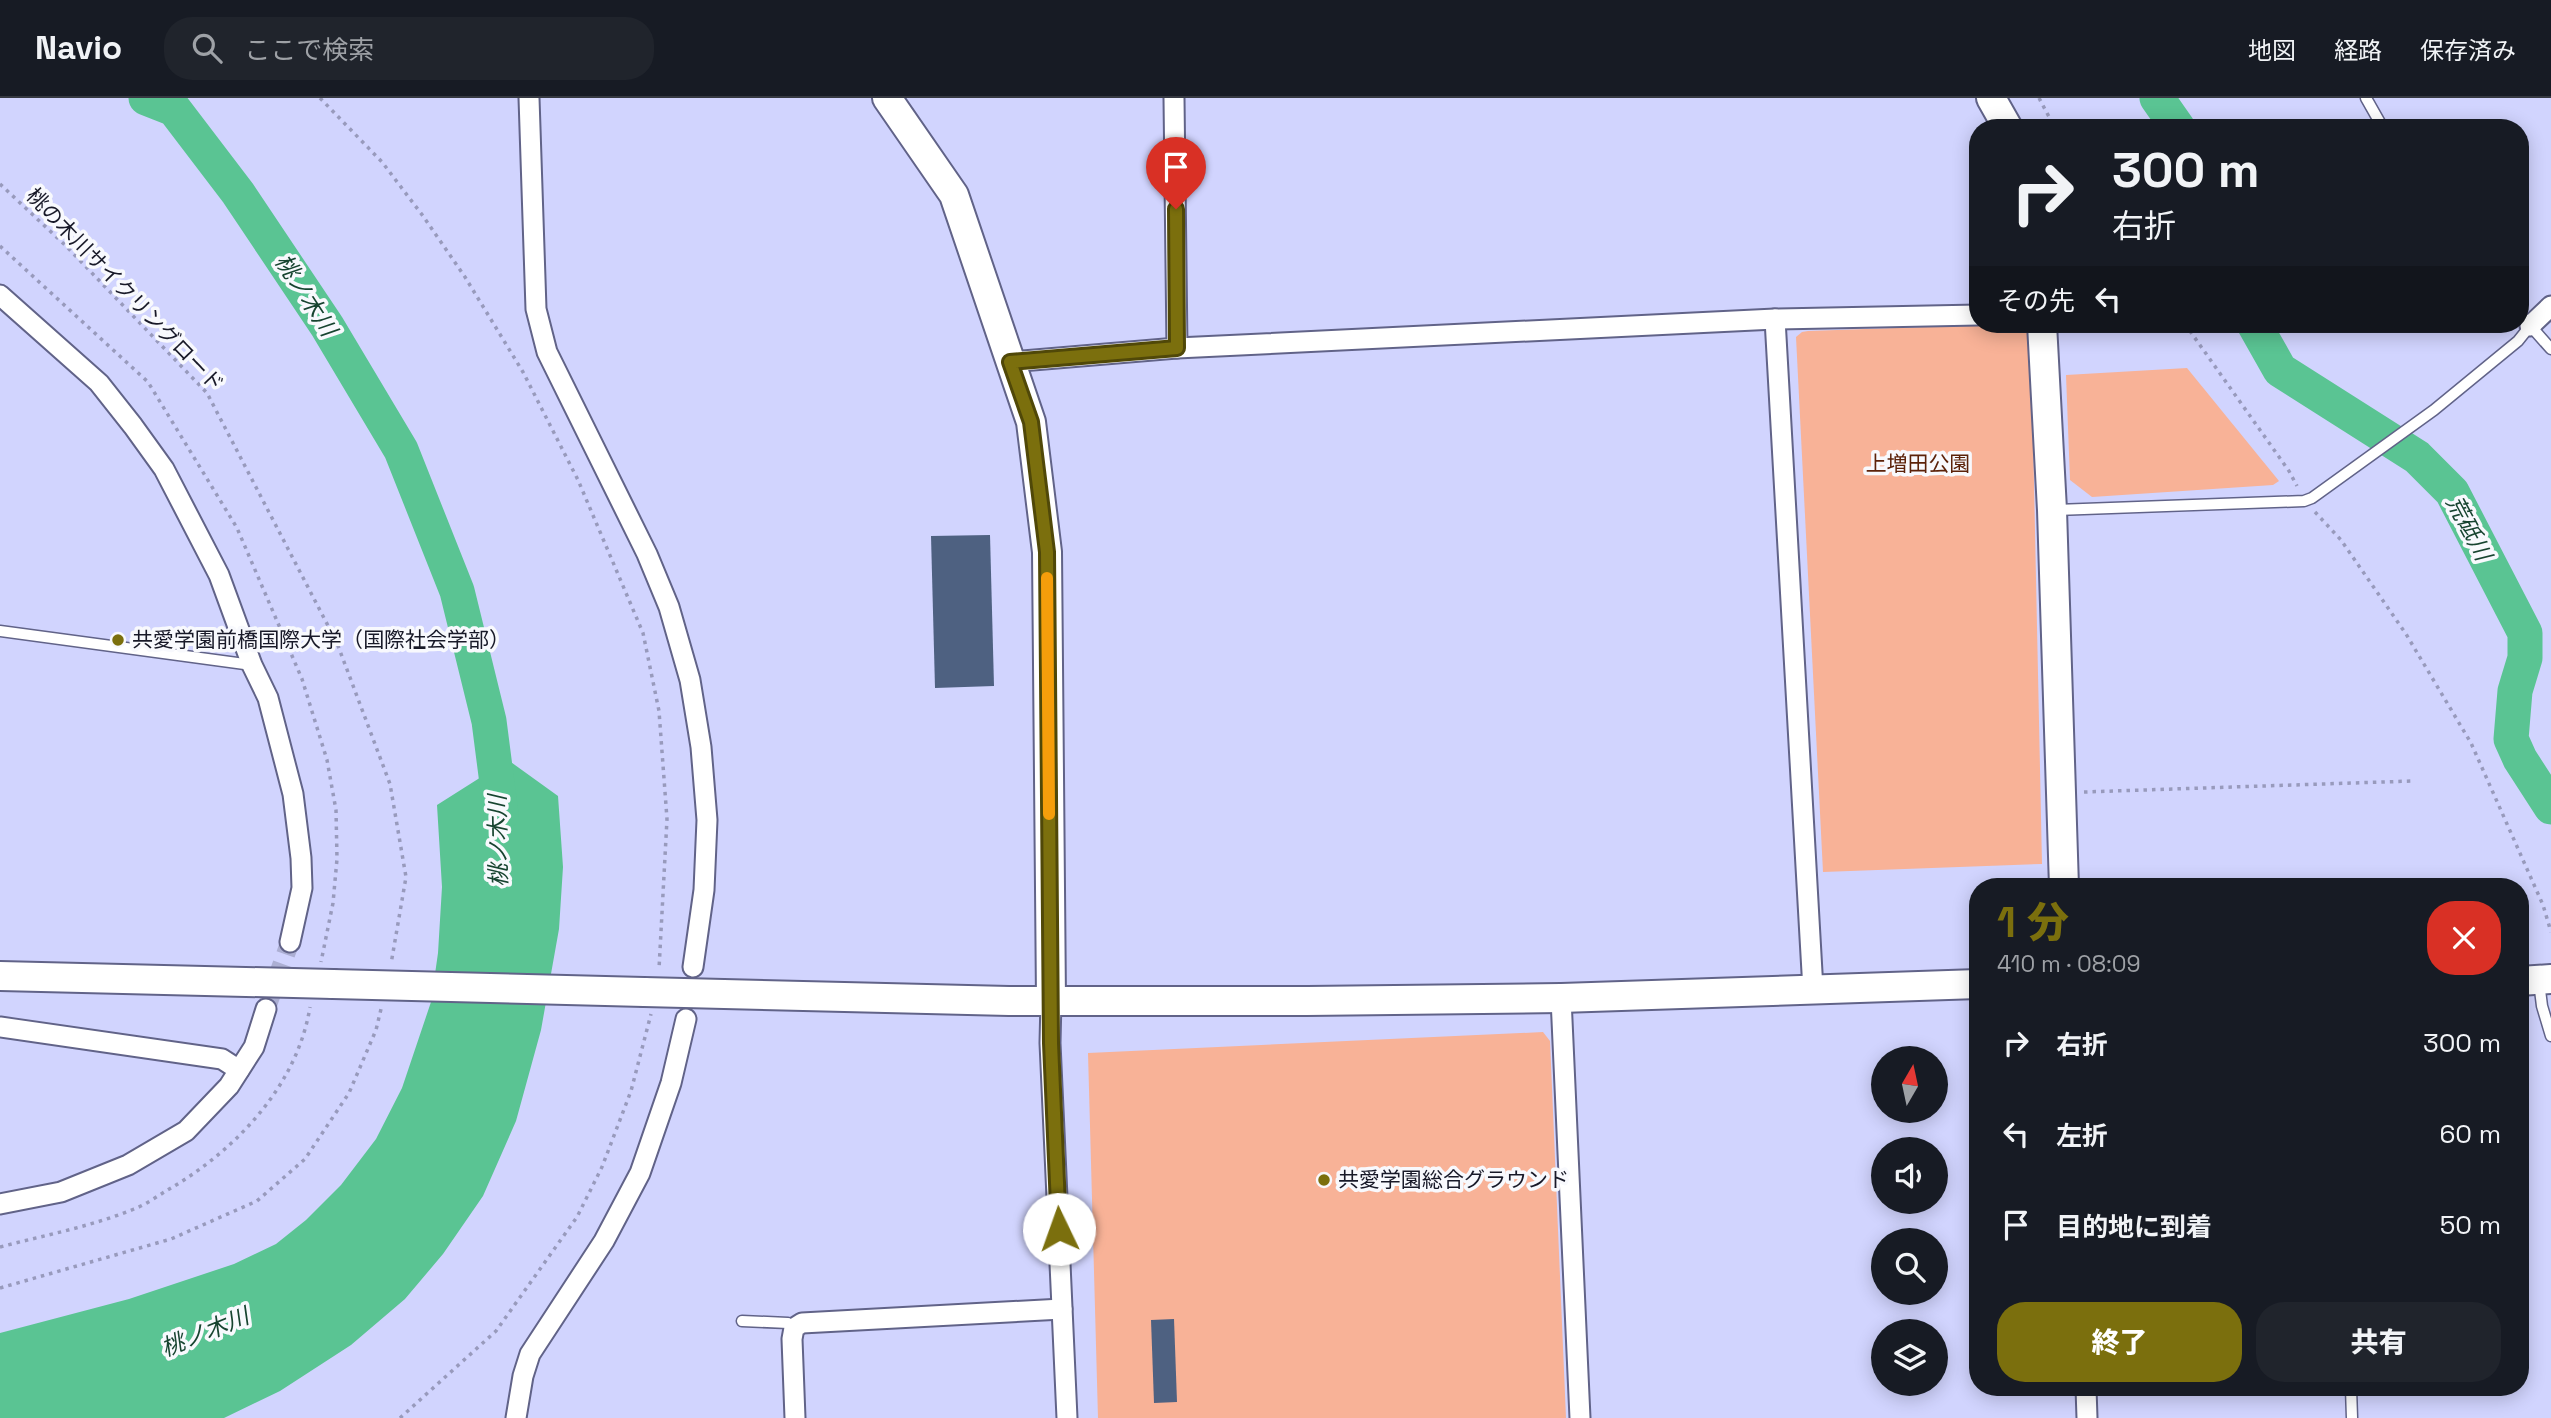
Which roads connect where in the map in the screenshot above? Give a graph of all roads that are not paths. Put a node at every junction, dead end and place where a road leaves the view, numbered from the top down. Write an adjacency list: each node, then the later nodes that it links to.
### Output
1 (529, 98): 24 (street)
2 (887, 98): 18 (street)
3 (1174, 98): 16 (street)
4 (1991, 98): 6 (street)
5 (2366, 98): 7 (lane)
6 (2002, 119)
7 (2378, 119)
8 (0, 295): 21 (street)
9 (2551, 306): 11 (street)
10 (1969, 315): 12 (street)
11 (2529, 318)
12 (1775, 319): 16 (street); 28 (street)
13 (2529, 324): 17 (lane)
14 (2042, 333): 19 (street)
15 (2521, 333): 19 (lane)
16 (1177, 348): 18 (street)
17 (2551, 349)
18 (1010, 362): 30 (street)
19 (2052, 510): 22 (street)
20 (0, 631): 21 (lane)
21 (252, 665): 23 (street)
22 (2064, 878)
23 (290, 942)
24 (693, 967)
25 (0, 976): 30 (street, bridge)
26 (2537, 980): 34 (lane)
27 (1969, 984): 28 (street)
28 (1813, 990): 29 (street)
29 (1562, 998): 30 (street); 45 (street)
30 (1051, 1000): 37 (street)
31 (266, 1009): 35 (street)
32 (686, 1019): 42 (street)
33 (0, 1027): 35 (street)
34 (2551, 1036)
35 (239, 1070): 36 (street)
36 (0, 1204)
37 (1062, 1309): 39 (street); 44 (street)
38 (742, 1321): 39 (lane)
39 (794, 1328): 43 (street)
40 (2086, 1396): 46 (street)
41 (2351, 1396): 47 (lane)
42 (516, 1418)
43 (794, 1418)
44 (1067, 1418)
45 (1580, 1418)
46 (2087, 1418)
47 (2352, 1418)

